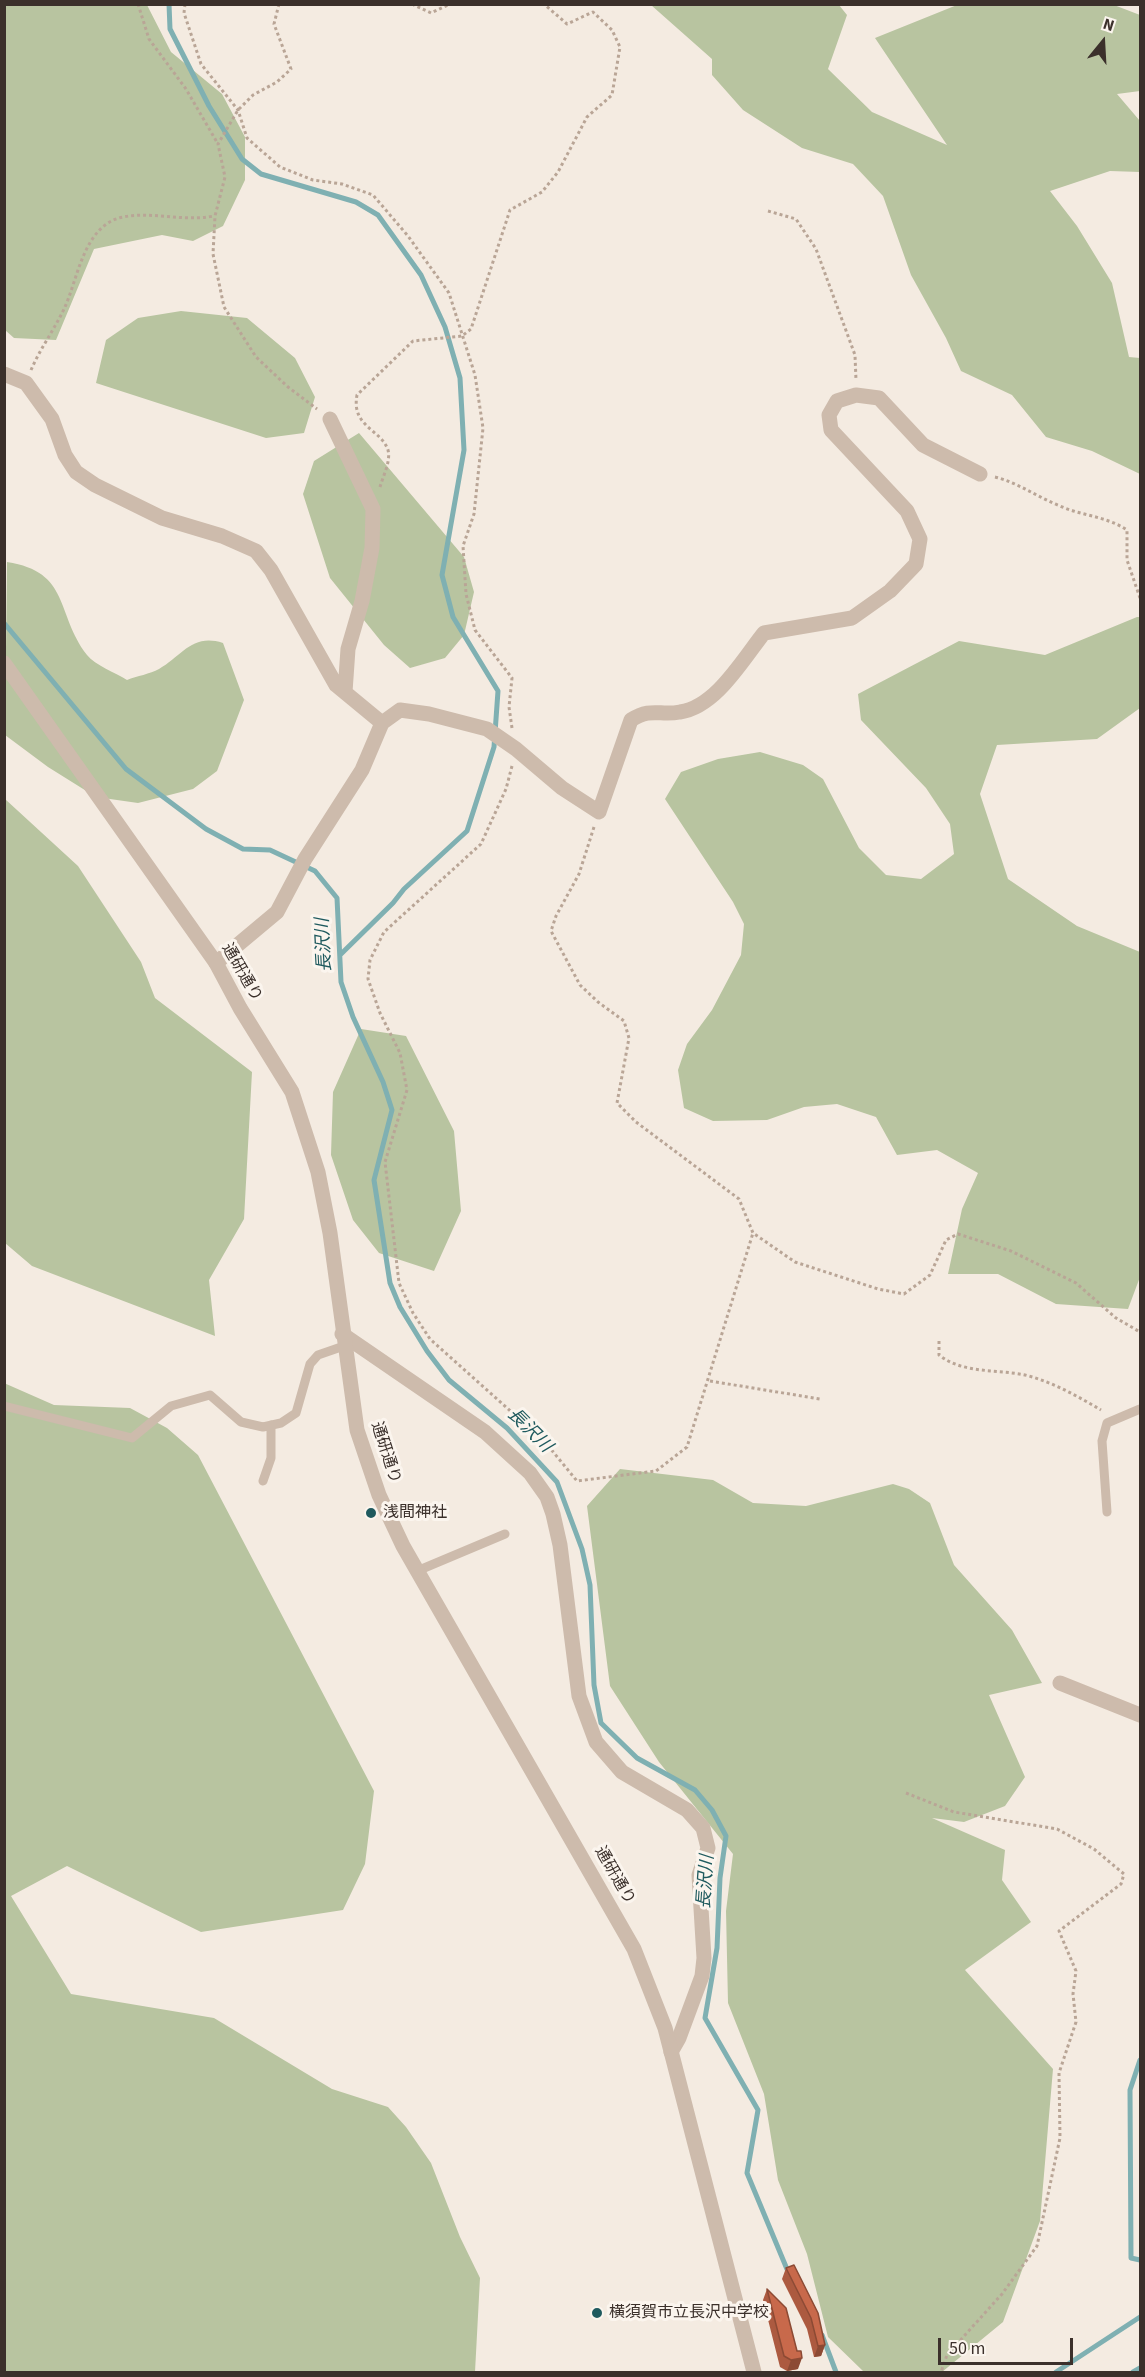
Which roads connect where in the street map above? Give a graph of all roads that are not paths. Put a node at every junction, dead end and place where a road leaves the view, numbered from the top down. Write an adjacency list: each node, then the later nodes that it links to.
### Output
1 (4, 374): 5 (street)
2 (330, 419): 5 (street)
3 (980, 474): 6 (street)
4 (4, 663): 7 (street, 通研通り)
5 (345, 692): 6 (street)
6 (382, 723): 7 (street)
7 (216, 963): 8 (street, 通研通り)
8 (343, 1340): 11 (lane); 15 (street, 通研通り); 18 (street)
9 (4, 1406): 11 (lane)
10 (1140, 1409): 13 (lane)
11 (271, 1425): 12 (lane)
12 (263, 1481)
13 (1107, 1512)
14 (505, 1534): 15 (lane)
15 (417, 1571): 18 (street, 通研通り)
16 (1060, 1683): 17 (street)
17 (1140, 1715)
18 (671, 2052): 19 (street, 通研通り)
19 (754, 2373)

